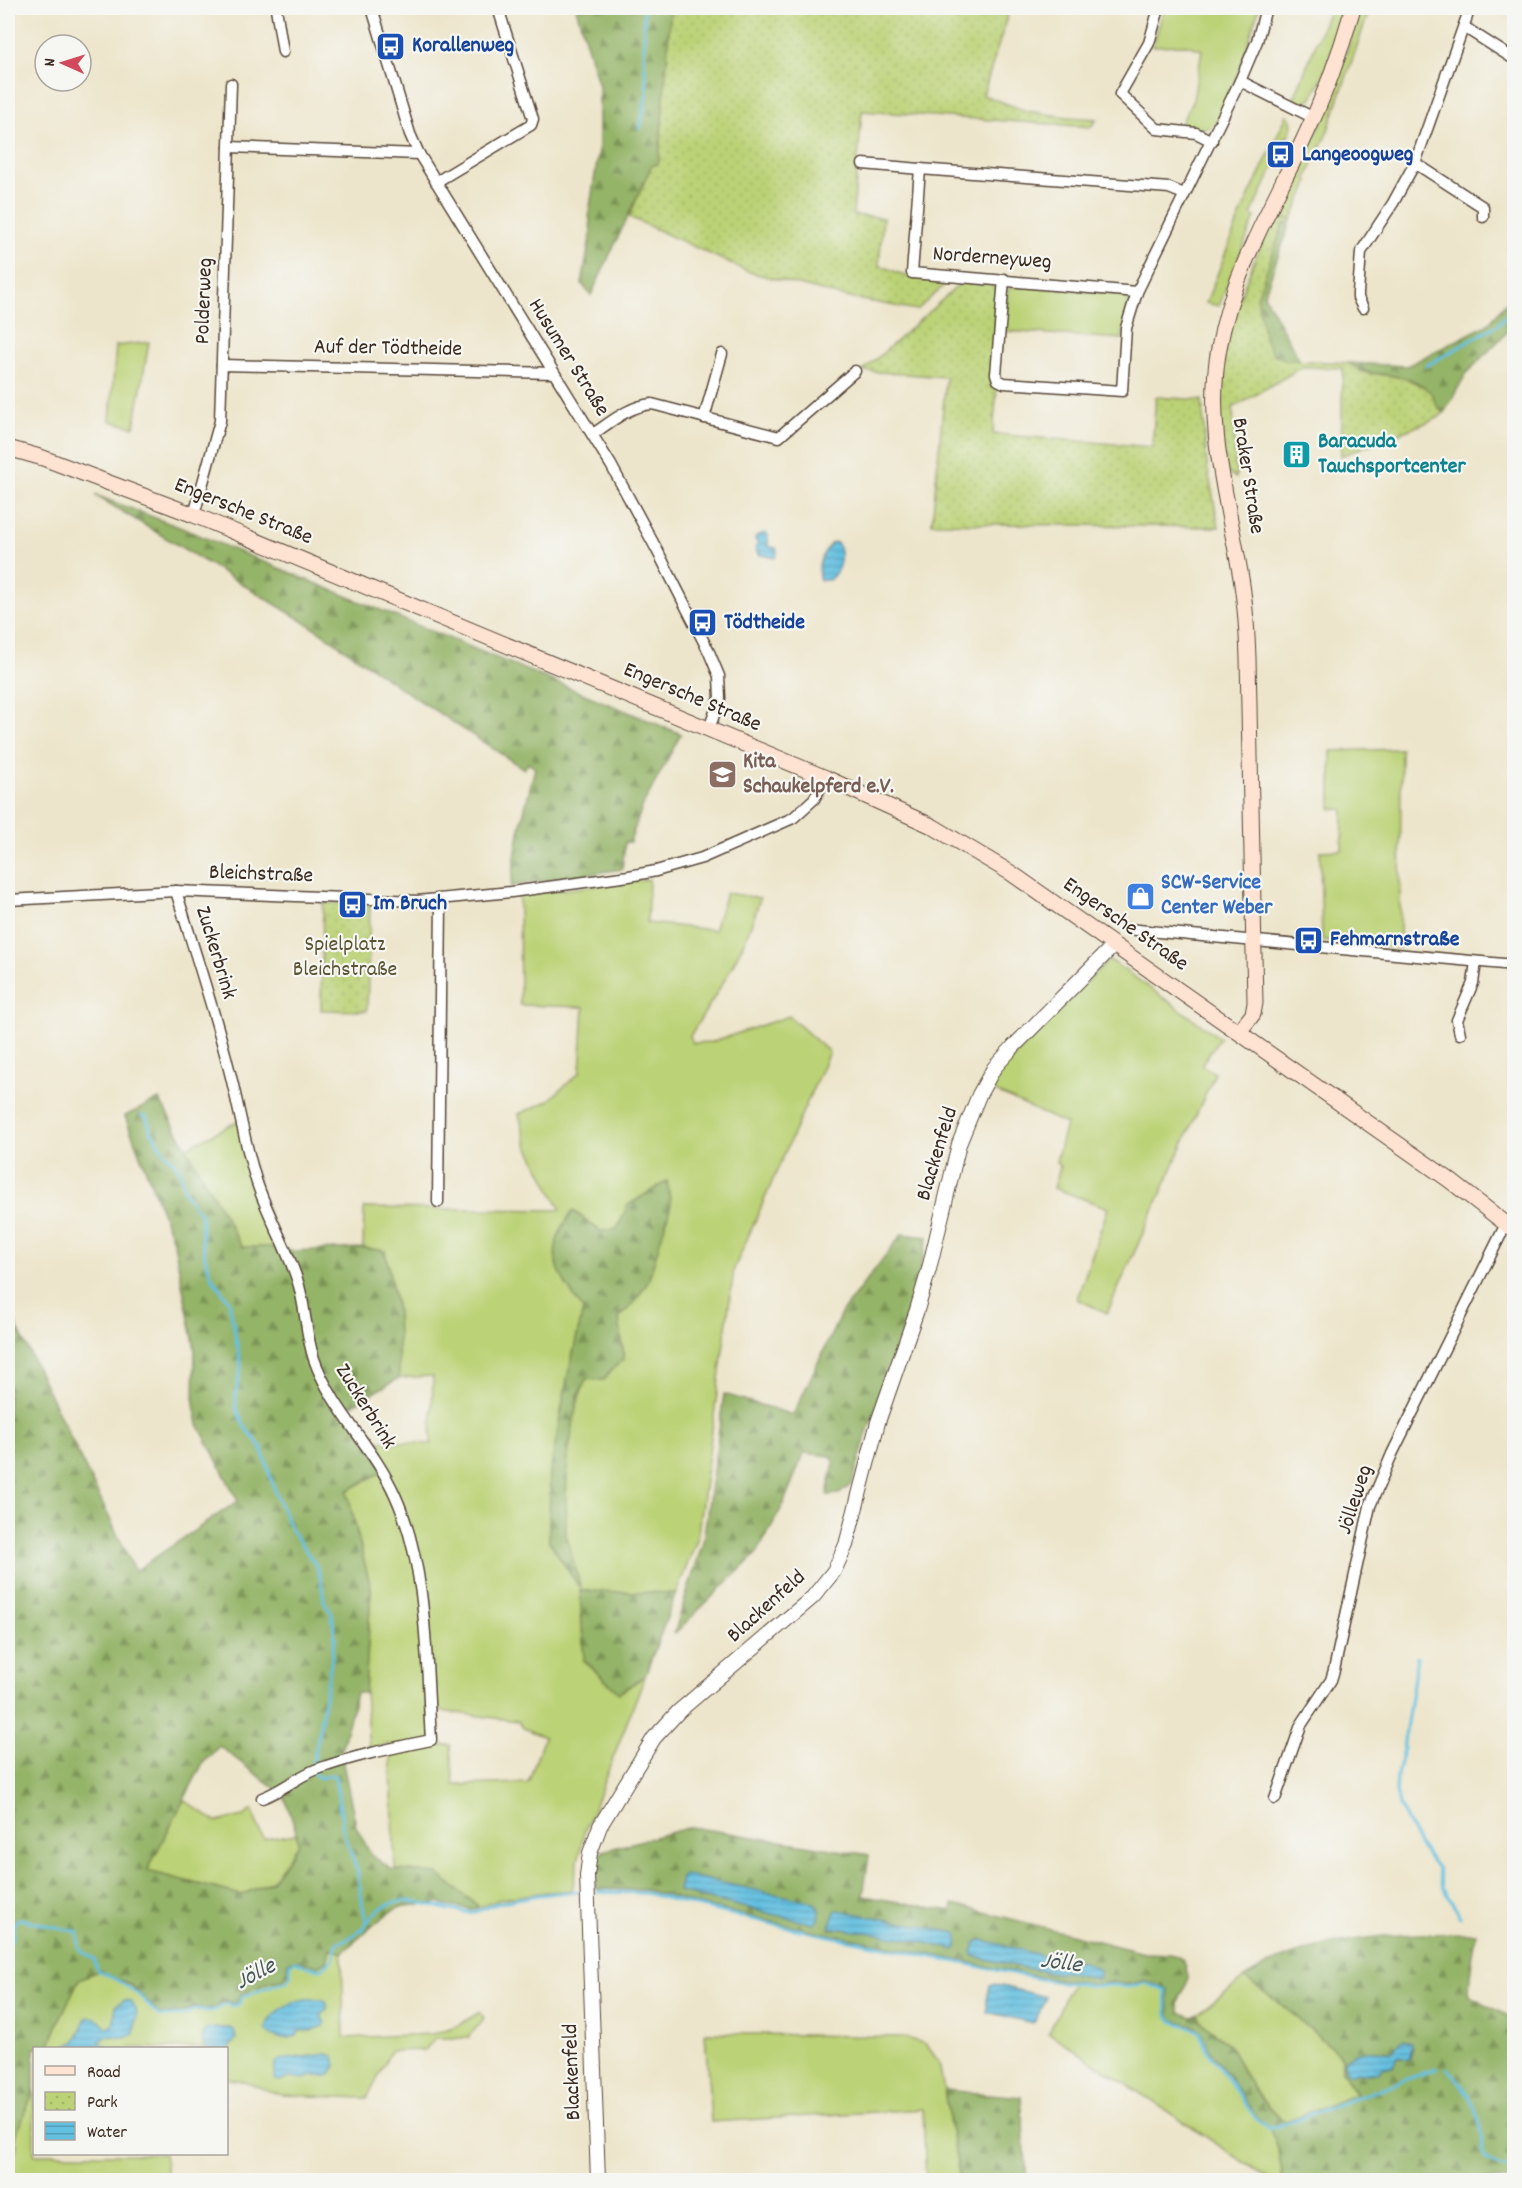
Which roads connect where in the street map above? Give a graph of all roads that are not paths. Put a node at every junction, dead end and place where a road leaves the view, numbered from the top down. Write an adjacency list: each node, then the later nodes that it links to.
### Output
1 (276, 8): 9 (street)
2 (372, 8): 16 (street, Husumer Straße)
3 (498, 8): 20 (street)
4 (1159, 8): 14 (street)
5 (1266, 8): 11 (street)
6 (1353, 8): 13 (main road, Braker Straße)
7 (1470, 8): 8 (street)
8 (1464, 27): 10 (street); 17 (street)
9 (283, 52)
10 (1515, 59)
11 (1240, 81): 13 (street); 14 (street)
12 (231, 84): 15 (street, Polderweg)
13 (1314, 118): 40 (main road, Braker Straße)
14 (1212, 141): 21 (street)
15 (229, 147): 16 (street); 27 (street, Polderweg)
16 (419, 154): 20 (street, Husumer Straße)
17 (1415, 163): 22 (street); 25 (street)
18 (863, 164): 19 (street)
19 (920, 169): 21 (street); 23 (street, Norderneyweg)
20 (436, 182): 29 (street, Husumer Straße)
21 (1184, 194): 24 (street)
22 (1483, 217)
23 (1004, 279): 24 (street, Norderneyweg); 24 (street)
24 (1137, 292)
25 (1363, 308)
26 (722, 354): 30 (street)
27 (222, 365): 29 (street, Auf der Tödtheide); 33 (street, Polderweg)
28 (855, 371): 30 (street)
29 (554, 373): 31 (street, Husumer Straße)
30 (704, 418): 31 (street)
31 (593, 434): 34 (street, Husumer Straße)
32 (8, 448): 33 (main road, Engersche Straße)
33 (194, 516): 34 (main road, Engersche Straße)
34 (709, 729): 35 (main road, Engersche Straße)
35 (826, 778): 38 (street, Bleichstraße); 41 (main road, Engersche Straße)
36 (176, 891): 37 (street, Bleichstraße); 38 (street, Bleichstraße); 48 (street, Zuckerbrink)
37 (8, 900)
38 (441, 900): 46 (street)
39 (1127, 929): 40 (street)
40 (1253, 941): 42 (street); 44 (main road, Braker Straße)
41 (1114, 945): 44 (main road, Engersche Straße); 50 (street, Blackenfeld)
42 (1476, 962): 43 (street); 45 (street)
43 (1515, 965)
44 (1239, 1032): 47 (main road, Engersche Straße)
45 (1460, 1034)
46 (438, 1202)
47 (1510, 1227): 49 (street, Jölleweg)
48 (262, 1798)
49 (1275, 1799)
50 (598, 2181)

